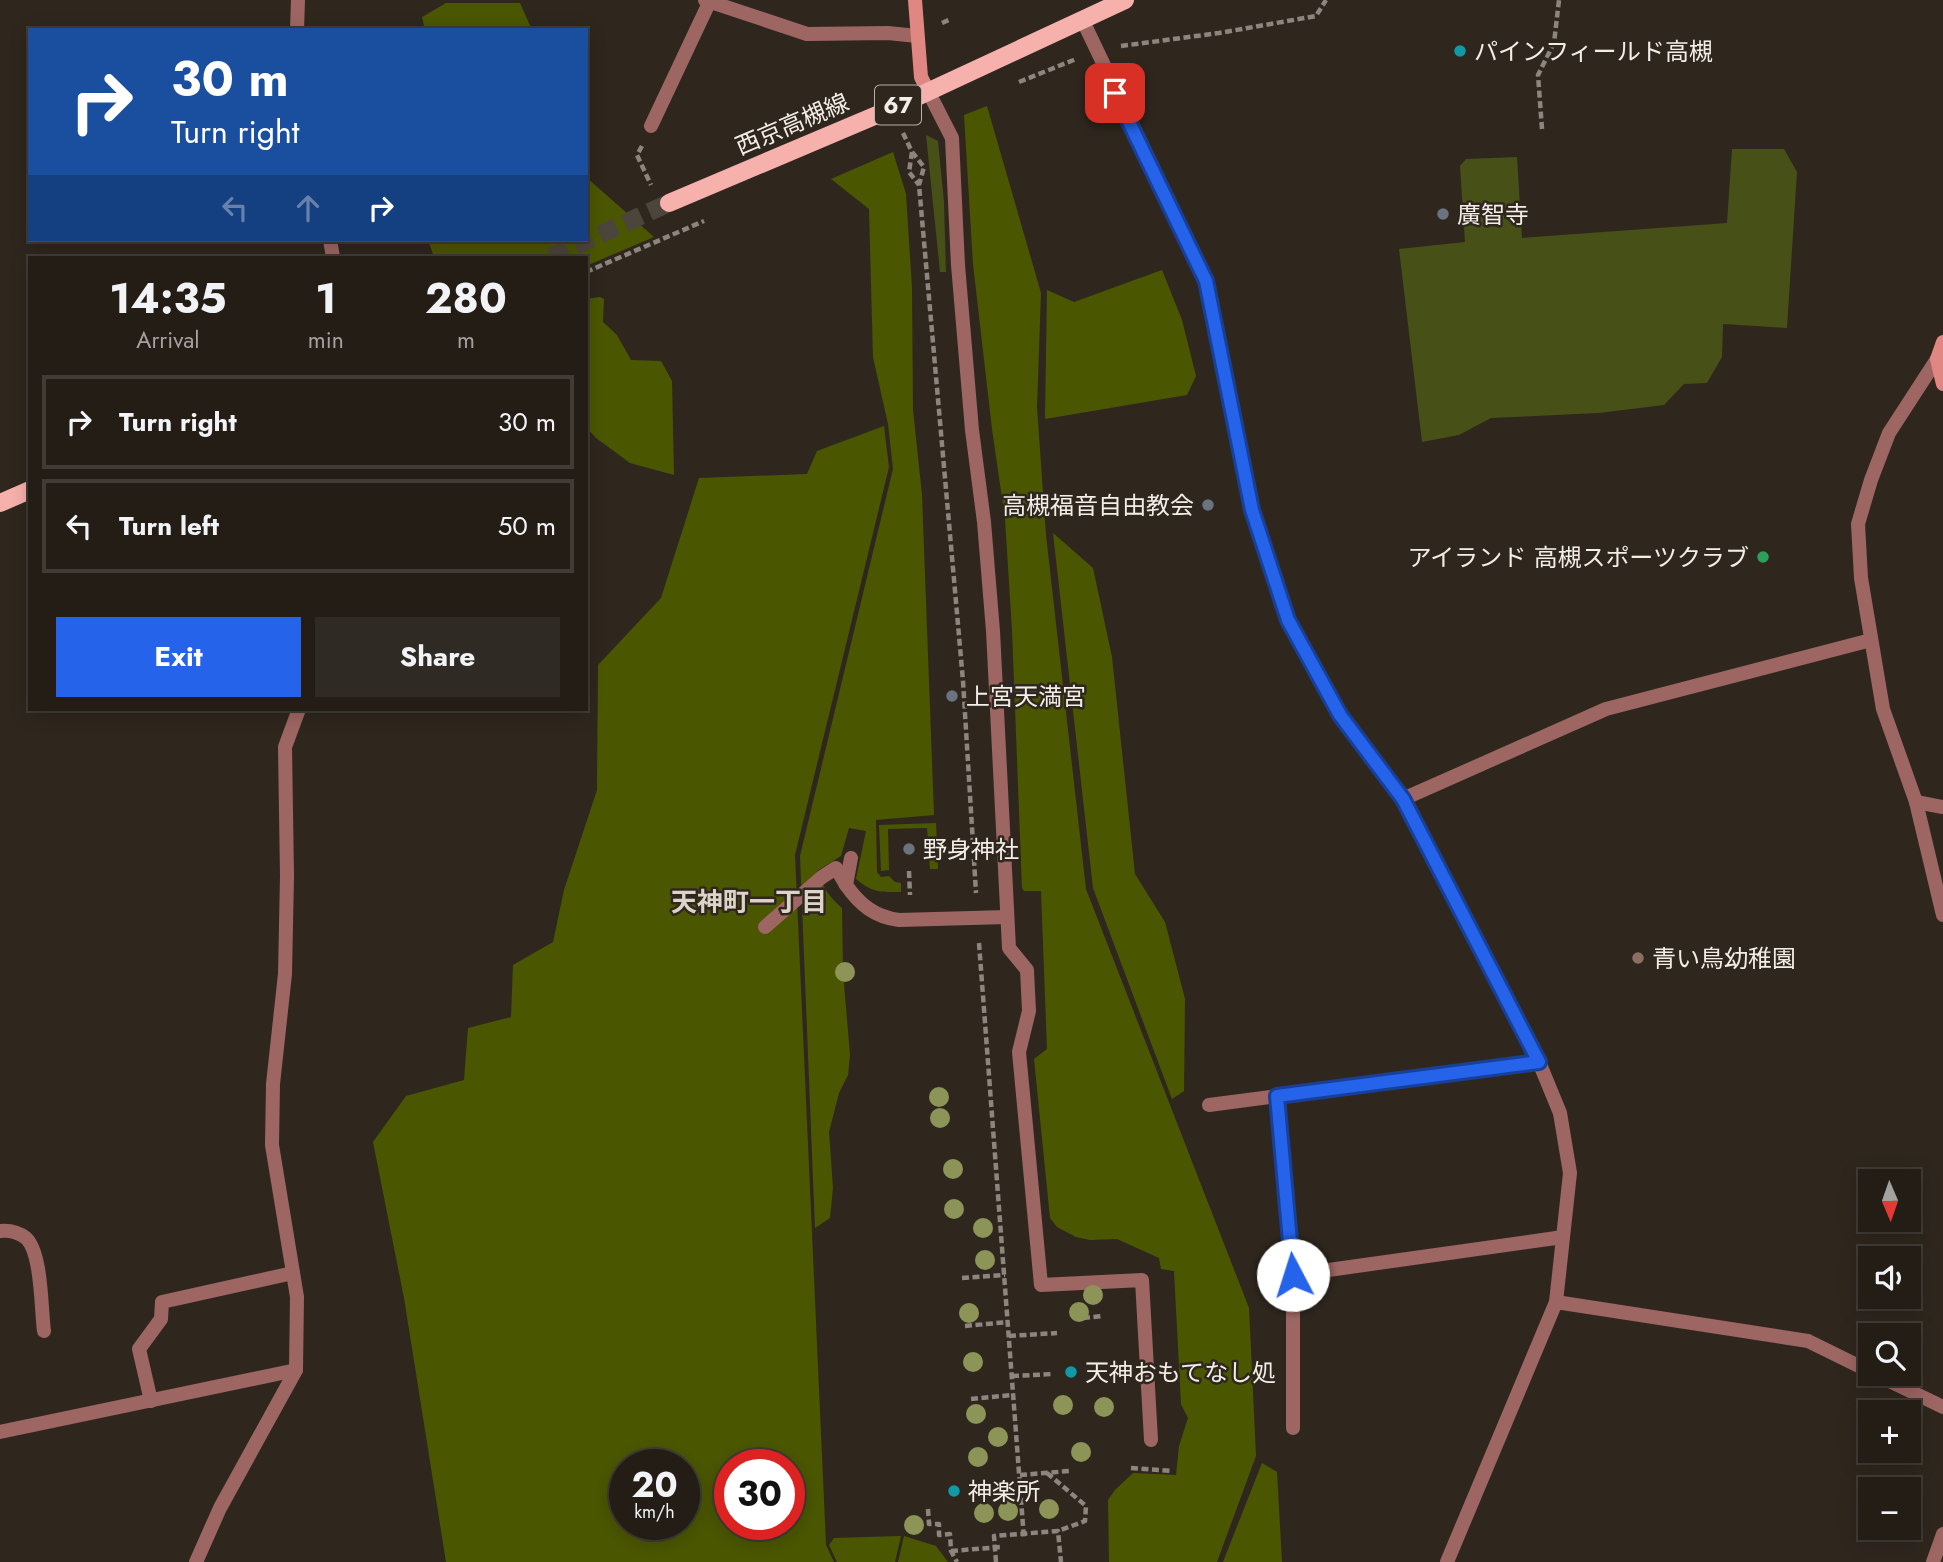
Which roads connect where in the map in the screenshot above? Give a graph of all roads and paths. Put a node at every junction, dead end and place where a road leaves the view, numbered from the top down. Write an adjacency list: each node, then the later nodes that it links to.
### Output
1 (298, 0): 8 (street)
2 (915, 0): 9 (street)
3 (1125, 0): 7 (main road, 西京高槻線 / 67)
4 (1326, 0): 10 (path)
5 (1559, 0): 14 (path)
6 (707, 1): 9 (street); 12 (street)
7 (1082, 19): 10 (street); 11 (main road, 西京高槻線 / 67)
8 (297, 28)
9 (917, 36): 11 (street)
10 (1096, 51): 25 (street)
11 (928, 91): 17 (main road, 西京高槻線 / 67); 33 (street)
12 (651, 126)
13 (901, 129): 15 (path)
14 (1542, 129)
15 (912, 152): 16 (path); 16 (path)
16 (919, 185): 34 (path)
17 (669, 203)
18 (1943, 342): 19 (street)
19 (1937, 359): 20 (street); 23 (street)
20 (1943, 384)
21 (28, 491): 22 (main road)
22 (0, 503)
23 (1871, 640): 25 (street); 26 (street)
24 (298, 711): 41 (street)
25 (1403, 799): 36 (street)
26 (1916, 802): 27 (street); 32 (street)
27 (1943, 807)
28 (851, 858): 30 (street)
29 (909, 871): 31 (path)
30 (846, 885): 34 (street); 35 (street)
31 (910, 894)
32 (1943, 915)
33 (1007, 917): 34 (street); 64 (street)
34 (978, 918): 42 (path)
35 (765, 926)
36 (1539, 1062): 37 (street); 40 (street)
37 (1277, 1096): 38 (street); 43 (street)
38 (1209, 1105)
39 (0, 1231): 50 (street)
40 (1563, 1237): 43 (street); 45 (street)
41 (293, 1273): 54 (street); 60 (street)
42 (1005, 1275): 44 (path); 48 (path)
43 (1293, 1275): 62 (street)
44 (962, 1278)
45 (1556, 1302): 53 (street); 82 (street)
46 (1102, 1316): 47 (path)
47 (1083, 1318)
48 (1008, 1322): 49 (path); 52 (path)
49 (965, 1326)
50 (44, 1331)
51 (1057, 1333): 52 (path)
52 (1009, 1336): 56 (path)
53 (1858, 1366)
54 (296, 1370): 60 (street); 78 (street)
55 (1053, 1374): 56 (path)
56 (1012, 1376): 58 (path)
57 (1900, 1386): 61 (street)
58 (1013, 1395): 59 (path); 69 (path)
59 (971, 1399)
60 (150, 1401): 63 (street)
61 (1943, 1407)
62 (1293, 1428)
63 (0, 1432)
64 (1151, 1440)
65 (1131, 1468): 67 (path)
66 (1069, 1471): 68 (path)
67 (1172, 1471)
68 (1047, 1473): 69 (path); 73 (path)
69 (1020, 1475): 70 (path)
70 (1020, 1486): 71 (path); 75 (path)
71 (974, 1489)
72 (928, 1509): 77 (path)
73 (1058, 1531): 75 (path); 81 (path)
74 (1943, 1534): 83 (street)
75 (1024, 1536): 76 (path)
76 (998, 1547): 77 (path); 80 (path)
77 (951, 1551): 79 (path)
78 (196, 1562)
79 (957, 1562)
80 (996, 1562)
81 (1061, 1562)
82 (1447, 1562)
83 (1933, 1562)

